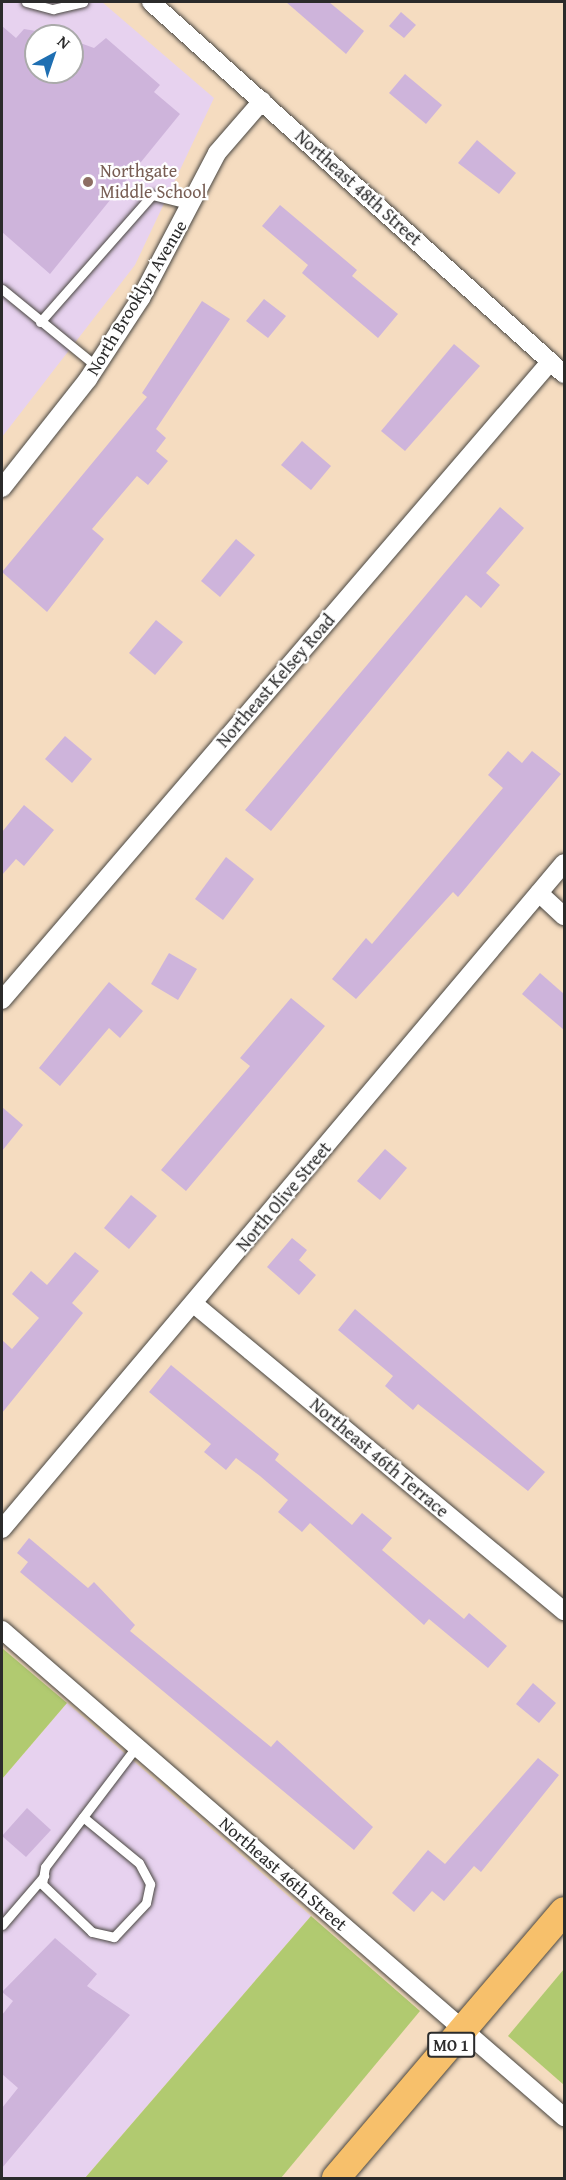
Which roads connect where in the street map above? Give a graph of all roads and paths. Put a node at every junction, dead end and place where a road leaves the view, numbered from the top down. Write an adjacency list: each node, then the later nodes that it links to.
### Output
1 (26, 2): 2 (lane)
2 (83, 2)
3 (151, 2): 4 (street, Northeast 48th Street)
4 (262, 101): 5 (street, North Brooklyn Avenue); 8 (street, Northeast 48th Street)
5 (192, 205): 7 (lane); 9 (street, North Brooklyn Avenue)
6 (2, 289): 7 (lane)
7 (39, 322): 9 (lane)
8 (550, 362): 10 (street, Northeast 48th Street); 15 (street, Northeast Kelsey Road)
9 (96, 366): 11 (street, North Brooklyn Avenue)
10 (564, 374)
11 (2, 488)
12 (564, 863): 13 (street, North Olive Street)
13 (538, 893): 14 (street); 16 (street, North Olive Street)
14 (564, 916)
15 (2, 1000)
16 (194, 1304): 17 (street, North Olive Street); 18 (street, Northeast 46th Terrace)
17 (2, 1529)
18 (564, 1611)
19 (2, 1630): 20 (street, Northeast 46th Street)
20 (136, 1747): 21 (lane); 25 (street, Northeast 46th Street)
21 (83, 1817): 22 (lane); 22 (lane)
22 (44, 1876): 24 (lane)
23 (564, 1911): 25 (main road, MO 1)
24 (2, 1925)
25 (463, 2030): 26 (street, Northeast 46th Street); 27 (main road, MO 1)
26 (564, 2117)
27 (336, 2178)

